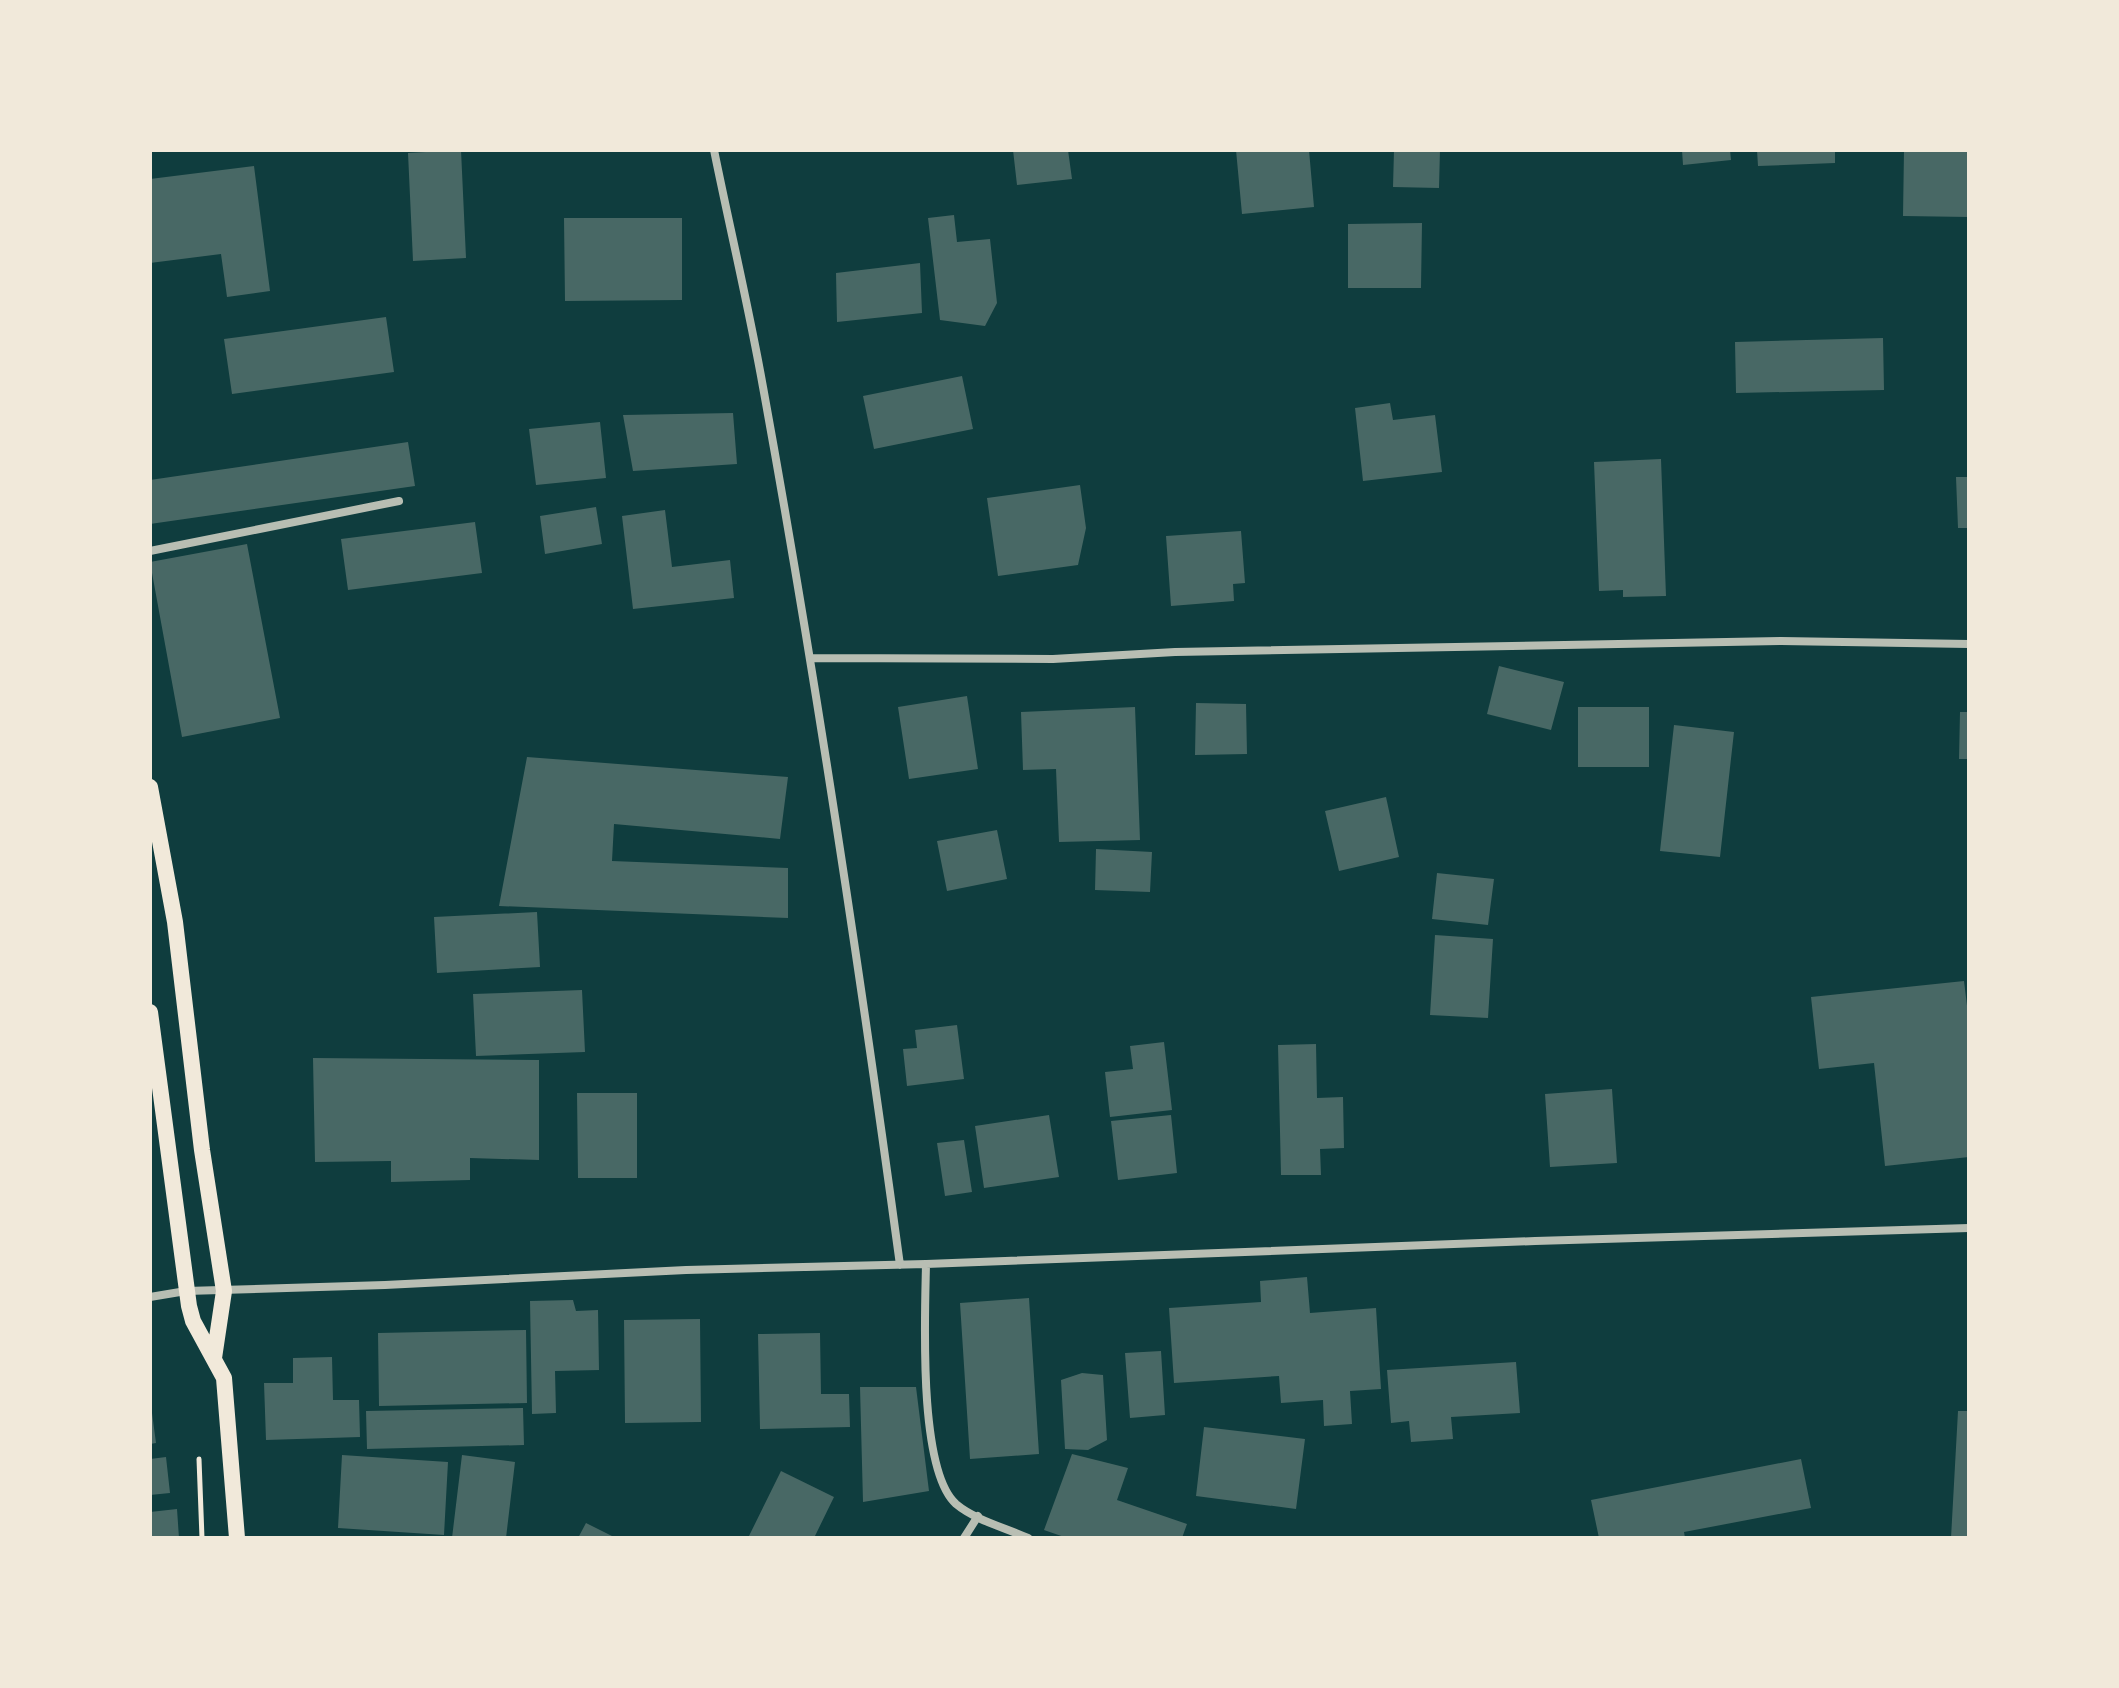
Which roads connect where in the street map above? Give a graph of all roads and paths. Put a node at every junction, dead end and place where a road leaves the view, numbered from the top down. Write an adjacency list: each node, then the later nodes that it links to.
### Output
1 (714, 150): 5 (street)
2 (399, 501): 3 (street)
3 (150, 551)
4 (1969, 644): 5 (street)
5 (811, 658): 10 (street)
6 (150, 787): 12 (main road)
7 (150, 1012): 11 (main road)
8 (1969, 1228): 9 (street)
9 (926, 1264): 10 (street); 15 (street)
10 (900, 1265): 12 (street)
11 (186, 1291): 12 (street); 13 (street); 14 (main road)
12 (224, 1291): 14 (main road)
13 (150, 1297)
14 (214, 1358): 16 (main road)
15 (978, 1516): 17 (street); 18 (street)
16 (237, 1538)
17 (964, 1538)
18 (1028, 1538)

